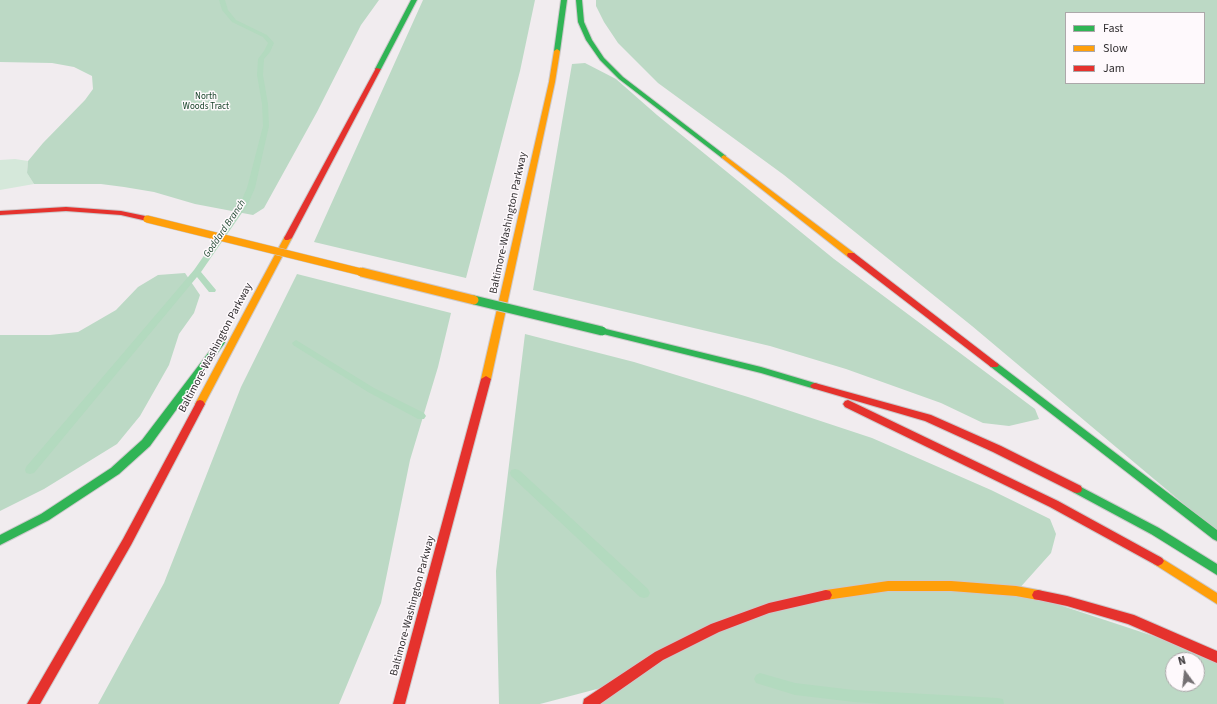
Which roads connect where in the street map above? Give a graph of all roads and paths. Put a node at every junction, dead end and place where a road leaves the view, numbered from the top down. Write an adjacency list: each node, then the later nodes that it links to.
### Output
1 (414, 0): 7 (highway, Baltimore-Washington Parkway)
2 (564, 0): 15 (highway, Baltimore-Washington Parkway)
3 (579, 0): 9 (highway)
4 (26, 211): 5 (highway); 6 (highway); 8 (highway, bridge)
5 (0, 213)
6 (0, 216)
7 (262, 288): 10 (highway); 14 (highway, Baltimore-Washington Parkway)
8 (817, 387): 11 (highway); 12 (highway)
9 (1217, 536)
10 (0, 540)
11 (1217, 570)
12 (1217, 599)
13 (1217, 657): 16 (highway)
14 (33, 704)
15 (399, 704)
16 (589, 704)

